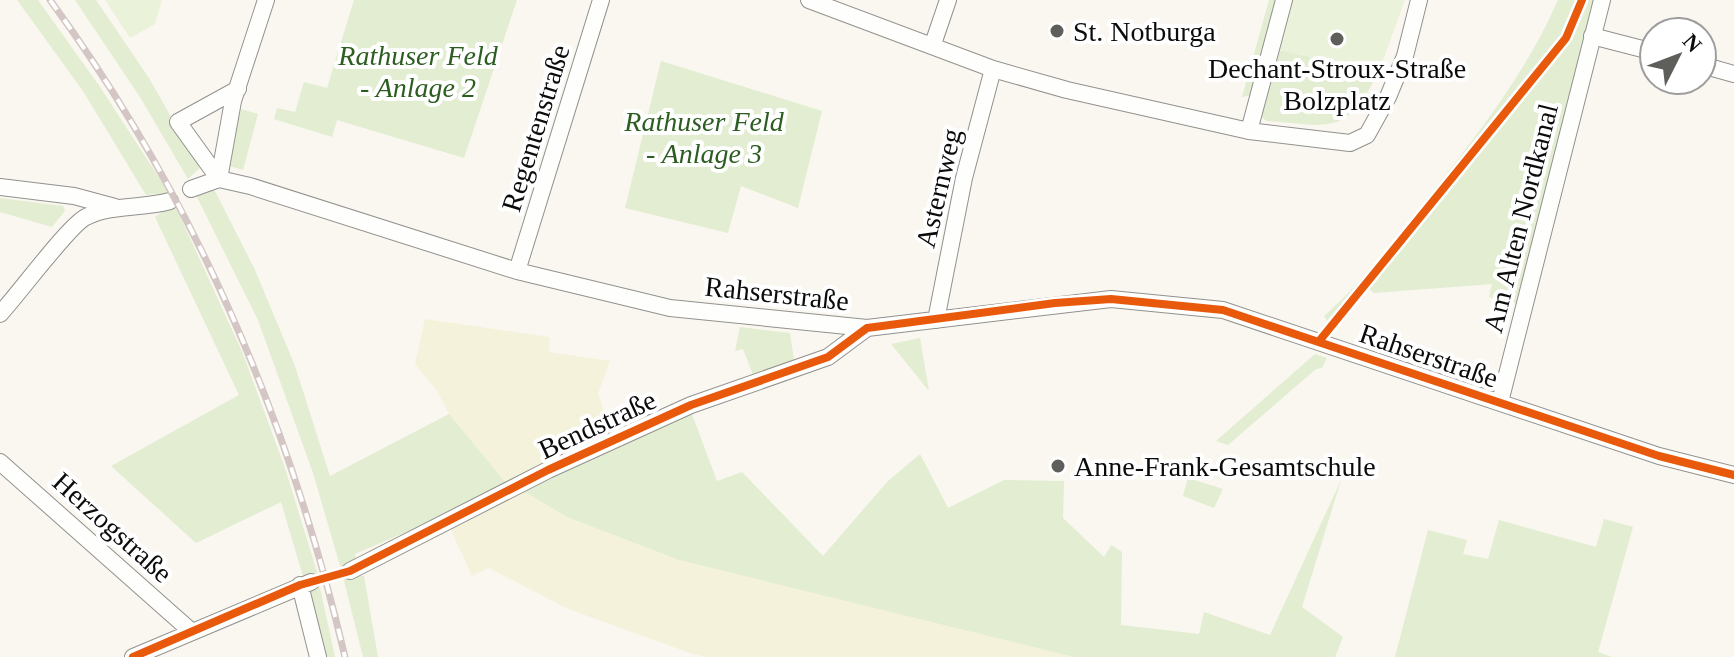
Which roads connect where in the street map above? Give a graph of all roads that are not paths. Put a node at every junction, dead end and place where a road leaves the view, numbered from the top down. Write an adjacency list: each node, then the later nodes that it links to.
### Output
1 (266, 0): 12 (street)
2 (601, 0): 19 (street, Regentenstraße)
3 (809, 0): 9 (street)
4 (948, 0): 9 (street)
5 (1284, 0): 13 (street)
6 (1419, 0): 13 (street)
7 (1602, 0): 8 (street, Am Alten Nordkanal)
8 (1592, 36): 10 (street); 23 (street, Am Alten Nordkanal)
9 (933, 44): 11 (street)
10 (1638, 48)
11 (993, 69): 13 (street); 21 (street, Asternweg)
12 (238, 89): 14 (street); 14 (street)
13 (1249, 131)
14 (219, 179): 16 (street); 19 (street, Rahserstraße)
15 (0, 187): 18 (street)
16 (191, 189)
17 (170, 201): 18 (street)
18 (115, 207): 20 (street)
19 (517, 271): 22 (street, Rahserstraße)
20 (0, 314)
21 (936, 320): 22 (street, Rahserstraße); 23 (street, Rahserstraße)
22 (867, 328): 26 (street, Bendstraße)
23 (1500, 402): 25 (street, Rahserstraße)
24 (0, 462): 27 (street, Herzogstraße)
25 (1734, 475)
26 (350, 571)
27 (192, 632): 28 (street); 29 (street)
28 (133, 657)
29 (318, 657)

